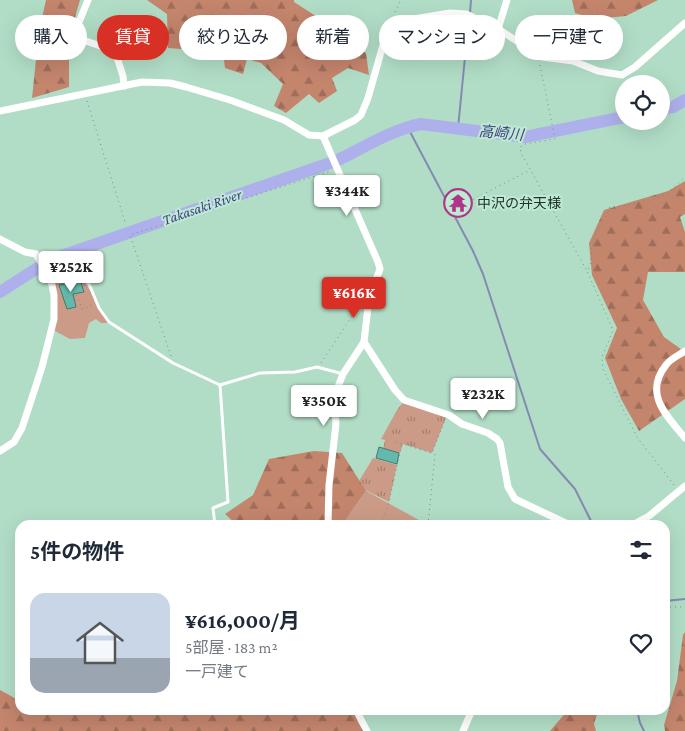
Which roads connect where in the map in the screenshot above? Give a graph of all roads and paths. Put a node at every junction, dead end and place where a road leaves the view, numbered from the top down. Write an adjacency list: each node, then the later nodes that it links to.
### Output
1 (88, 0): 12 (street)
2 (401, 0): 4 (path)
3 (507, 0): 7 (street)
4 (395, 15)
5 (436, 15): 6 (street)
6 (468, 15)
7 (502, 15)
8 (685, 23): 11 (street)
9 (379, 59): 15 (street)
10 (539, 60): 17 (path)
11 (565, 60)
12 (124, 86): 13 (street); 15 (street)
13 (85, 95): 14 (street); 20 (path)
14 (0, 111)
15 (323, 136): 16 (street)
16 (338, 169): 24 (street); 29 (path)
17 (530, 169): 19 (path); 22 (path)
18 (685, 177): 22 (path)
19 (464, 204)
20 (126, 225)
21 (0, 239): 23 (street)
22 (587, 271): 40 (path)
23 (51, 280): 25 (lane); 26 (street)
24 (369, 298): 27 (street); 30 (path)
25 (96, 299): 26 (path); 29 (lane)
26 (54, 300): 37 (street)
27 (364, 342): 31 (street); 33 (street)
28 (685, 351): 34 (street)
29 (174, 363): 32 (lane)
30 (317, 367): 31 (lane); 32 (lane)
31 (342, 374): 42 (street)
32 (220, 385): 41 (lane)
33 (447, 414): 38 (path); 45 (street)
34 (685, 438)
35 (396, 442): 36 (path)
36 (402, 444): 38 (path); 43 (path)
37 (0, 451)
38 (432, 453): 44 (path)
39 (685, 486): 40 (street)
40 (679, 492): 46 (street)
41 (214, 520)
42 (328, 520)
43 (381, 520)
44 (429, 520)
45 (559, 520)
46 (641, 520)
47 (670, 607): 48 (path)
48 (685, 607)
49 (359, 715): 51 (street)
50 (470, 715): 52 (street)
51 (367, 731)
52 (462, 731)

